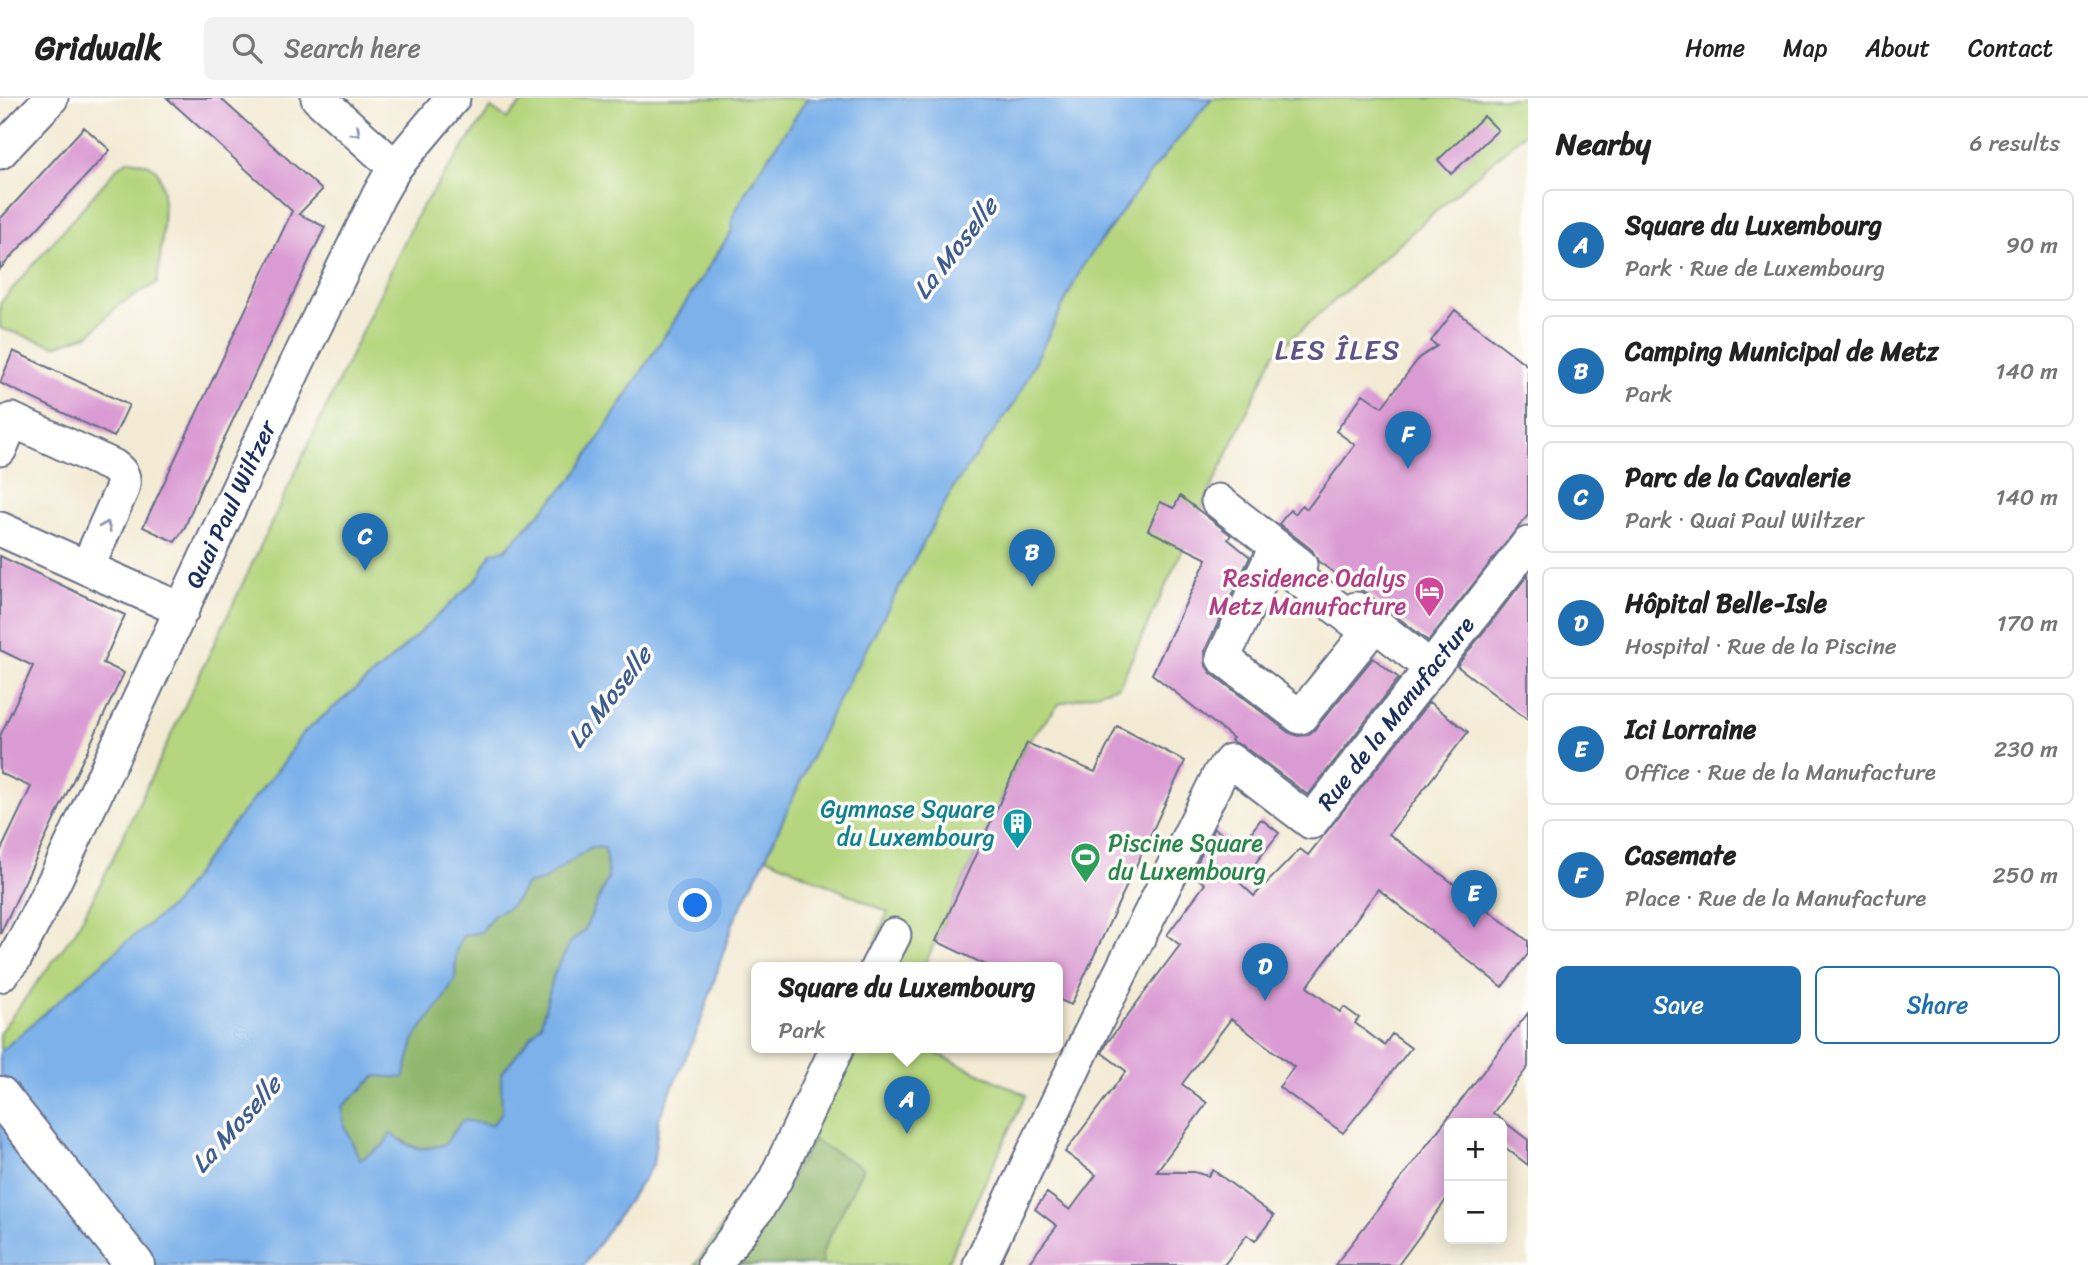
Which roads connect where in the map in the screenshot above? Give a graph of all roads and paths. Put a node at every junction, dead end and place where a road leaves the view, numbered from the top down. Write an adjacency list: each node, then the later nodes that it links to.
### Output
1 (51, 98): 4 (street)
2 (318, 98): 5 (street, one-way to 5)
3 (453, 98): 5 (street, Quai Paul Wiltzer)
4 (0, 152)
5 (395, 167): 12 (street, Quai Paul Wiltzer)
6 (2, 441): 11 (street, one-way to 6)
7 (1218, 501): 13 (street)
8 (0, 529): 11 (street)
9 (1528, 544): 13 (street, Rue de la Manufacture)
10 (1271, 558): 10 (street)
11 (88, 568): 12 (street)
12 (182, 610): 14 (street, Quai Paul Wiltzer)
13 (1431, 668): 23 (street, Rue de la Manufacture)
14 (32, 924): 16 (street); 18 (street, Quai Paul Wiltzer)
15 (894, 935): 17 (street)
16 (0, 943)
17 (880, 962)
18 (0, 975)
19 (835, 1053): 22 (street)
20 (0, 1096): 21 (main road)
21 (135, 1265)
22 (713, 1265)
23 (981, 1265)

